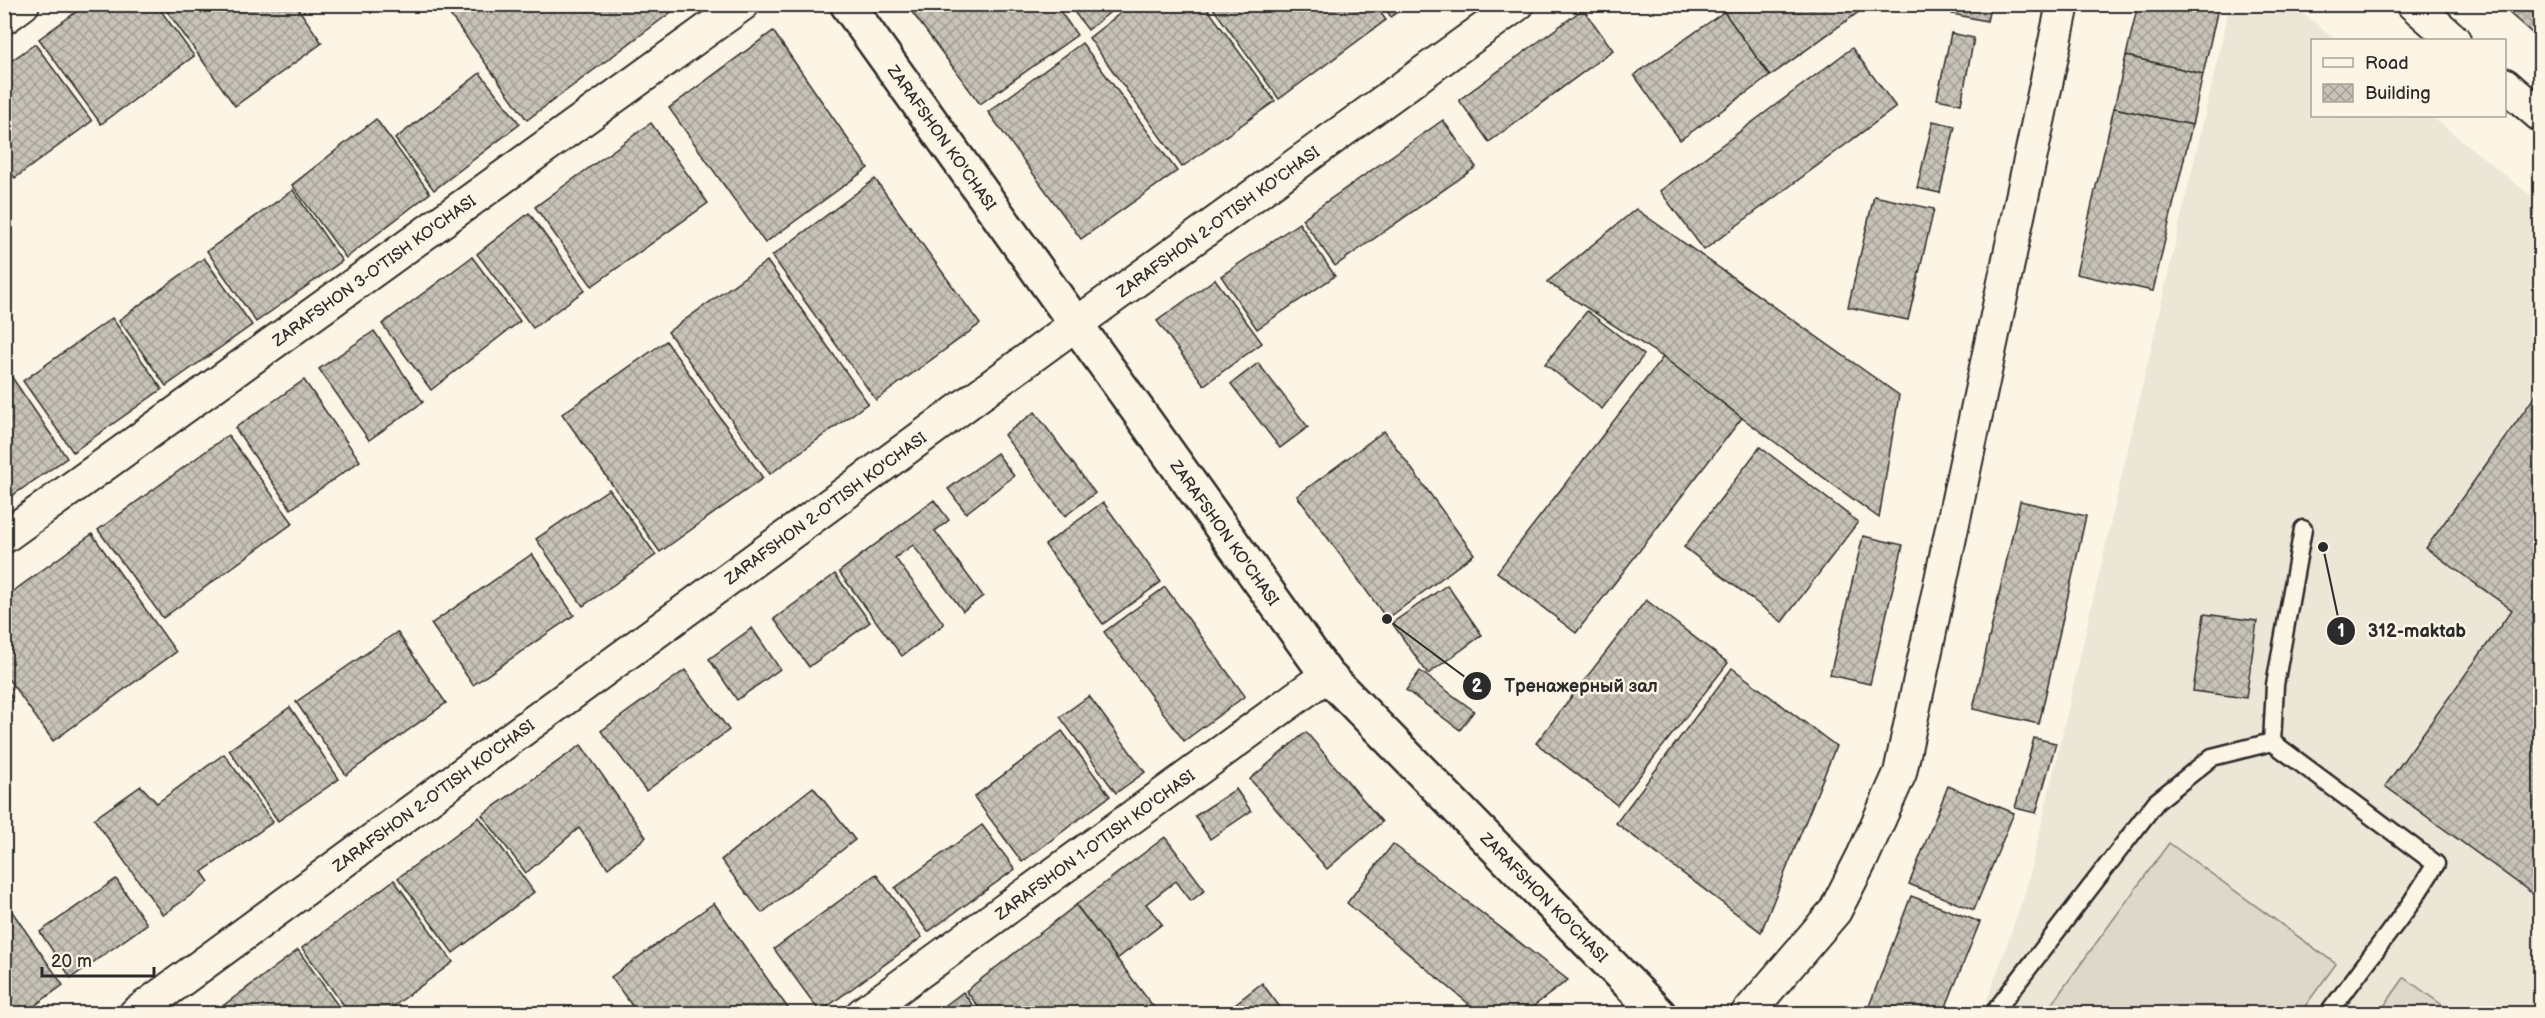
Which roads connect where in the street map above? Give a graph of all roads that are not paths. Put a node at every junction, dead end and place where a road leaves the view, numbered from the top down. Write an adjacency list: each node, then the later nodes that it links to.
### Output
1 (23, 4): 7 (street)
2 (743, 4): 13 (street, ZARAFSHON 3-O'TISH KO'CHASI)
3 (847, 4): 11 (street, ZARAFSHON KO'CHASI)
4 (1518, 4): 11 (street, ZARAFSHON 2-O'TISH KO'CHASI)
5 (2063, 4): 19 (street)
6 (2413, 4): 8 (street)
7 (4, 18)
8 (2453, 39)
9 (2506, 85): 10 (street)
10 (2541, 115)
11 (1077, 324): 14 (street, ZARAFSHON KO'CHASI); 17 (street, ZARAFSHON 2-O'TISH KO'CHASI)
12 (2303, 529): 15 (lane)
13 (4, 537)
14 (1327, 675): 16 (street, ZARAFSHON KO'CHASI); 18 (street, ZARAFSHON 1-O'TISH KO'CHASI)
15 (2272, 742): 20 (lane); 21 (lane)
16 (1655, 1012)
17 (135, 1014)
18 (862, 1014)
19 (1747, 1014)
20 (1993, 1014)
21 (2328, 1014)

